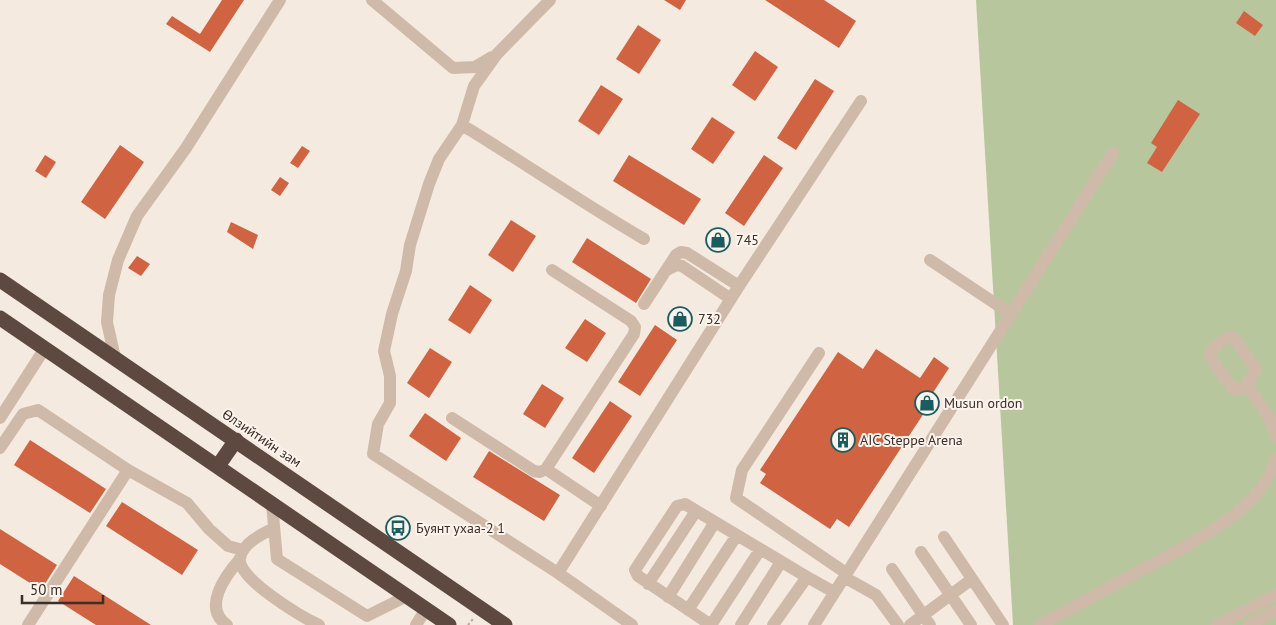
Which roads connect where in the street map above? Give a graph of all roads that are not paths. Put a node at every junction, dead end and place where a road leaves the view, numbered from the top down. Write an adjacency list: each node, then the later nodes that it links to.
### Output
1 (280, 0): 20 (street)
2 (372, 0): 4 (street)
3 (550, 0): 4 (street)
4 (497, 54): 6 (street)
5 (861, 100): 13 (street)
6 (462, 125): 8 (street); 43 (street)
7 (1113, 153): 16 (street)
8 (644, 240)
9 (930, 260): 16 (street)
10 (552, 270): 29 (street)
11 (667, 270): 13 (street); 14 (street); 15 (street)
12 (0, 280): 20 (highway, Өлзийтийн зам)
13 (739, 286): 14 (street)
14 (731, 299): 32 (street)
15 (644, 304)
16 (1011, 314): 44 (street)
17 (0, 318): 18 (highway)
18 (45, 348): 22 (street); 28 (highway)
19 (819, 353): 44 (street)
20 (115, 358): 25 (highway, Өлзийтийн зам)
21 (1247, 385): 24 (street)
22 (0, 418)
23 (452, 418): 29 (street)
24 (1276, 437)
25 (236, 440): 28 (highway); 63 (highway, Өлзийтийн зам)
26 (0, 448): 30 (street)
27 (1276, 459): 73 (street)
28 (218, 466): 31 (highway)
29 (546, 469): 32 (street)
30 (128, 470): 40 (street); 58 (street)
31 (272, 504): 35 (street); 51 (highway)
32 (601, 506): 43 (street)
33 (696, 511): 34 (street); 47 (street); 47 (street)
34 (715, 522): 36 (street); 52 (street)
35 (274, 528): 40 (street); 57 (street)
36 (737, 535): 38 (street); 54 (street)
37 (944, 537): 46 (street)
38 (760, 550): 41 (street); 65 (street)
39 (921, 552): 49 (street)
40 (241, 555): 59 (street); 60 (street)
41 (781, 562): 45 (street); 66 (street)
42 (892, 569): 56 (street)
43 (558, 573): 64 (street)
44 (845, 575): 48 (street); 69 (street)
45 (807, 577): 48 (street); 67 (street)
46 (972, 579): 49 (street); 72 (street)
47 (648, 584): 52 (street)
48 (834, 592): 68 (street)
49 (951, 595): 56 (street); 71 (street)
50 (1276, 595): 74 (street)
51 (407, 596): 53 (highway); 57 (street)
52 (668, 597): 54 (street)
53 (426, 609): 61 (street); 62 (highway)
54 (688, 610): 65 (street)
55 (1276, 611): 75 (street)
56 (927, 620): 70 (street)
57 (370, 621)
58 (28, 625)
59 (227, 625)
60 (320, 625)
61 (416, 625)
62 (449, 625)
63 (505, 625)
64 (632, 625)
65 (711, 625)
66 (740, 625)
67 (773, 625)
68 (814, 625)
69 (898, 625)
70 (910, 625)
71 (971, 625)
72 (1003, 625)
73 (1040, 625)
74 (1217, 625)
75 (1249, 625)

